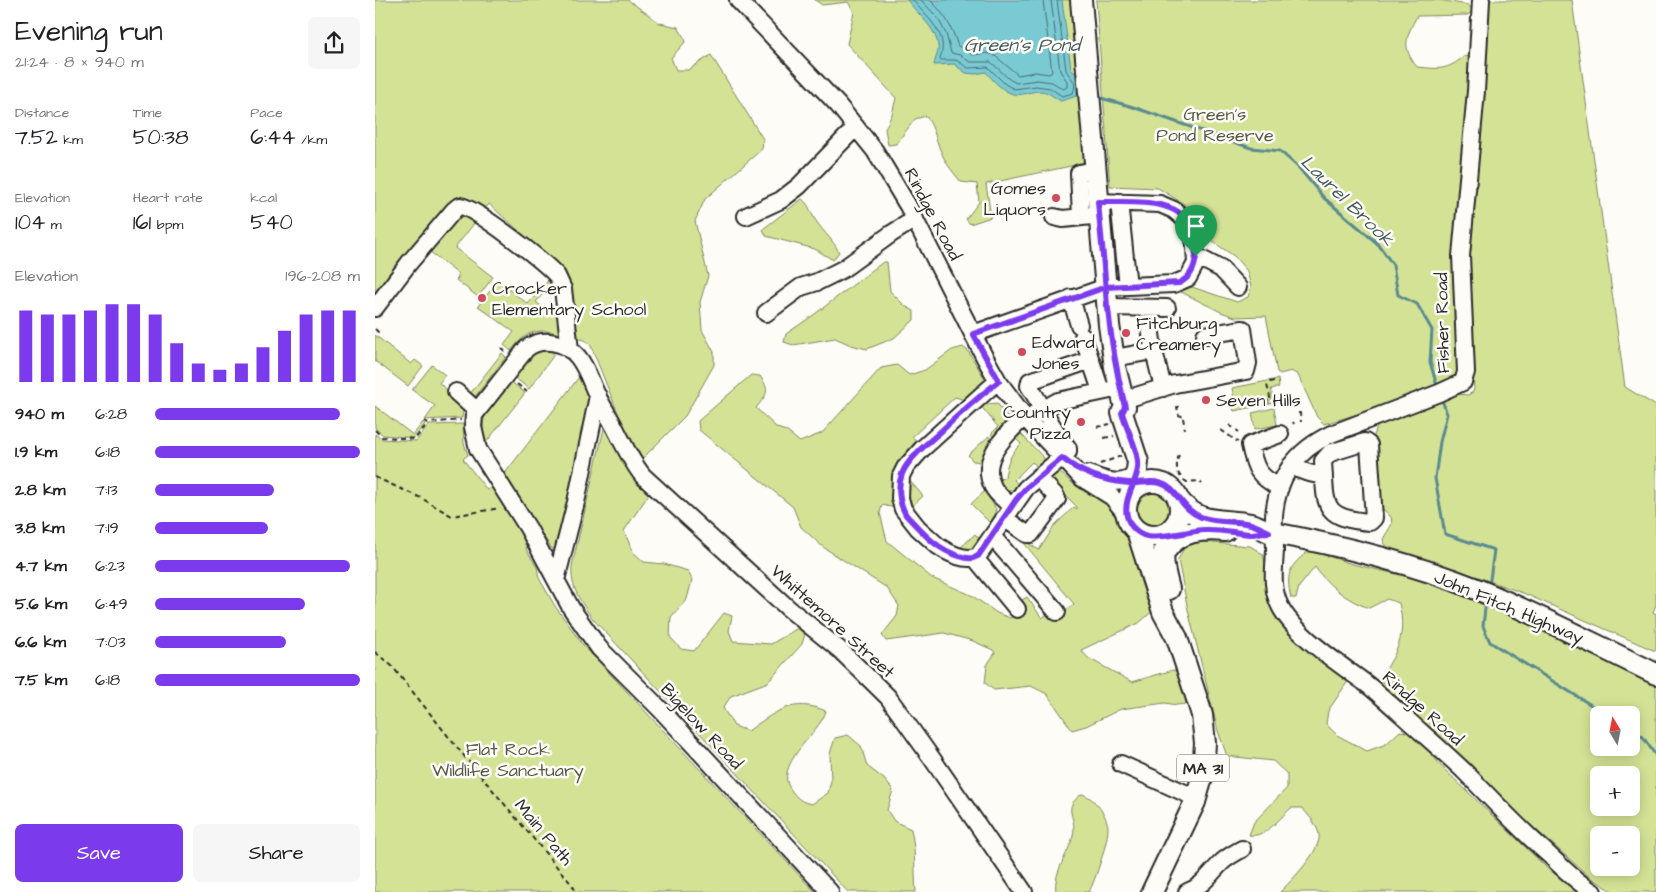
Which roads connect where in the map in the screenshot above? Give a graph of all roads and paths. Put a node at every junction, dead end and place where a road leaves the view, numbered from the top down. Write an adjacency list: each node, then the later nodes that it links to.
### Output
1 (737, 0): 4 (street, Rindge Road)
2 (1081, 0): 6 (main road)
3 (1481, 0): 45 (street, Fisher Road)
4 (856, 127): 7 (street); 9 (street, Rindge Road)
5 (1119, 202): 6 (street); 10 (street); 11 (street)
6 (1093, 211): 8 (street); 12 (main road)
7 (746, 216)
8 (1054, 217)
9 (915, 219): 19 (street); 22 (street, Rindge Road)
10 (1196, 256): 11 (street); 13 (street)
11 (1127, 286): 12 (street)
12 (1106, 287): 14 (street); 15 (main road)
13 (1238, 287)
14 (1071, 298): 22 (street); 27 (street)
15 (1107, 307): 17 (street); 26 (main road)
16 (375, 308): 24 (street)
17 (1147, 308): 18 (street); 25 (street)
18 (1167, 308)
19 (766, 313)
20 (375, 329): 21 (path)
21 (379, 333)
22 (973, 334): 29 (street, Rindge Road)
23 (1205, 335): 31 (street)
24 (570, 350): 34 (street, Whittemore Street); 40 (street)
25 (1153, 351): 26 (street); 31 (street)
26 (1114, 358): 35 (main road)
27 (1091, 360): 35 (street); 38 (street)
28 (1278, 380): 36 (path)
29 (999, 381): 41 (street, Rindge Road); 76 (street)
30 (516, 383): 33 (path)
31 (1163, 388): 35 (street)
32 (457, 392): 40 (street)
33 (527, 392)
34 (597, 396): 77 (street); 89 (street, Whittemore Street)
35 (1117, 402): 38 (street); 47 (path); 63 (main road); 66 (main road, John Fitch Highway)
36 (1268, 405)
37 (1179, 406): 48 (path)
38 (1043, 408): 41 (street); 57 (street)
39 (1298, 413): 43 (path)
40 (475, 415): 44 (path); 67 (street, Bigelow Road)
41 (1026, 418): 57 (street, Rindge Road); 68 (street)
42 (424, 420): 44 (path)
43 (1301, 422)
44 (428, 423): 49 (path)
45 (1360, 423): 53 (street); 59 (street, Fisher Road)
46 (1229, 425): 51 (path)
47 (1097, 426)
48 (1185, 429)
49 (375, 430)
50 (1221, 430): 54 (path)
51 (1239, 432)
52 (1280, 434): 65 (street)
53 (1365, 442): 60 (street); 60 (street)
54 (1244, 447)
55 (1127, 454): 58 (path)
56 (1179, 455): 64 (path)
57 (1066, 461): 62 (street); 63 (street, Rindge Road); 69 (street, Rindge Road)
58 (1098, 464)
59 (1291, 465): 60 (street); 65 (street, Fisher Road)
60 (1324, 475)
61 (375, 477): 67 (path)
62 (1038, 477): 68 (street); 68 (street)
63 (1131, 483): 66 (main road); 69 (main road)
64 (1202, 484)
65 (1279, 488): 73 (street, Fisher Road)
66 (1173, 493): 72 (main road); 73 (main road, John Fitch Highway)
67 (515, 506): 77 (street, Bigelow Road)
68 (1008, 512): 74 (street)
69 (1126, 514): 70 (main road, MA 31)
70 (1137, 531): 72 (main road); 80 (main road, MA 31)
71 (1200, 531): 72 (main road, John Fitch Highway); 73 (main road, John Fitch Highway); 75 (main road, John Fitch Highway)
72 (1167, 532): 75 (main road)
73 (1272, 532): 82 (main road, John Fitch Highway); 91 (street, Rindge Road)
74 (992, 536): 76 (street); 79 (street)
75 (1163, 557): 80 (main road)
76 (975, 558): 78 (street)
77 (556, 580): 88 (street, Bigelow Road)
78 (1017, 609)
79 (1057, 612)
80 (1177, 638): 84 (main road, MA 31)
81 (375, 652): 87 (path, Main Path)
82 (1656, 674)
83 (1121, 764): 84 (street)
84 (1197, 798): 86 (main road, MA 31)
85 (1241, 849): 90 (street)
86 (1155, 891)
87 (576, 892)
88 (830, 892)
89 (1024, 892)
90 (1187, 892)
91 (1593, 892)

